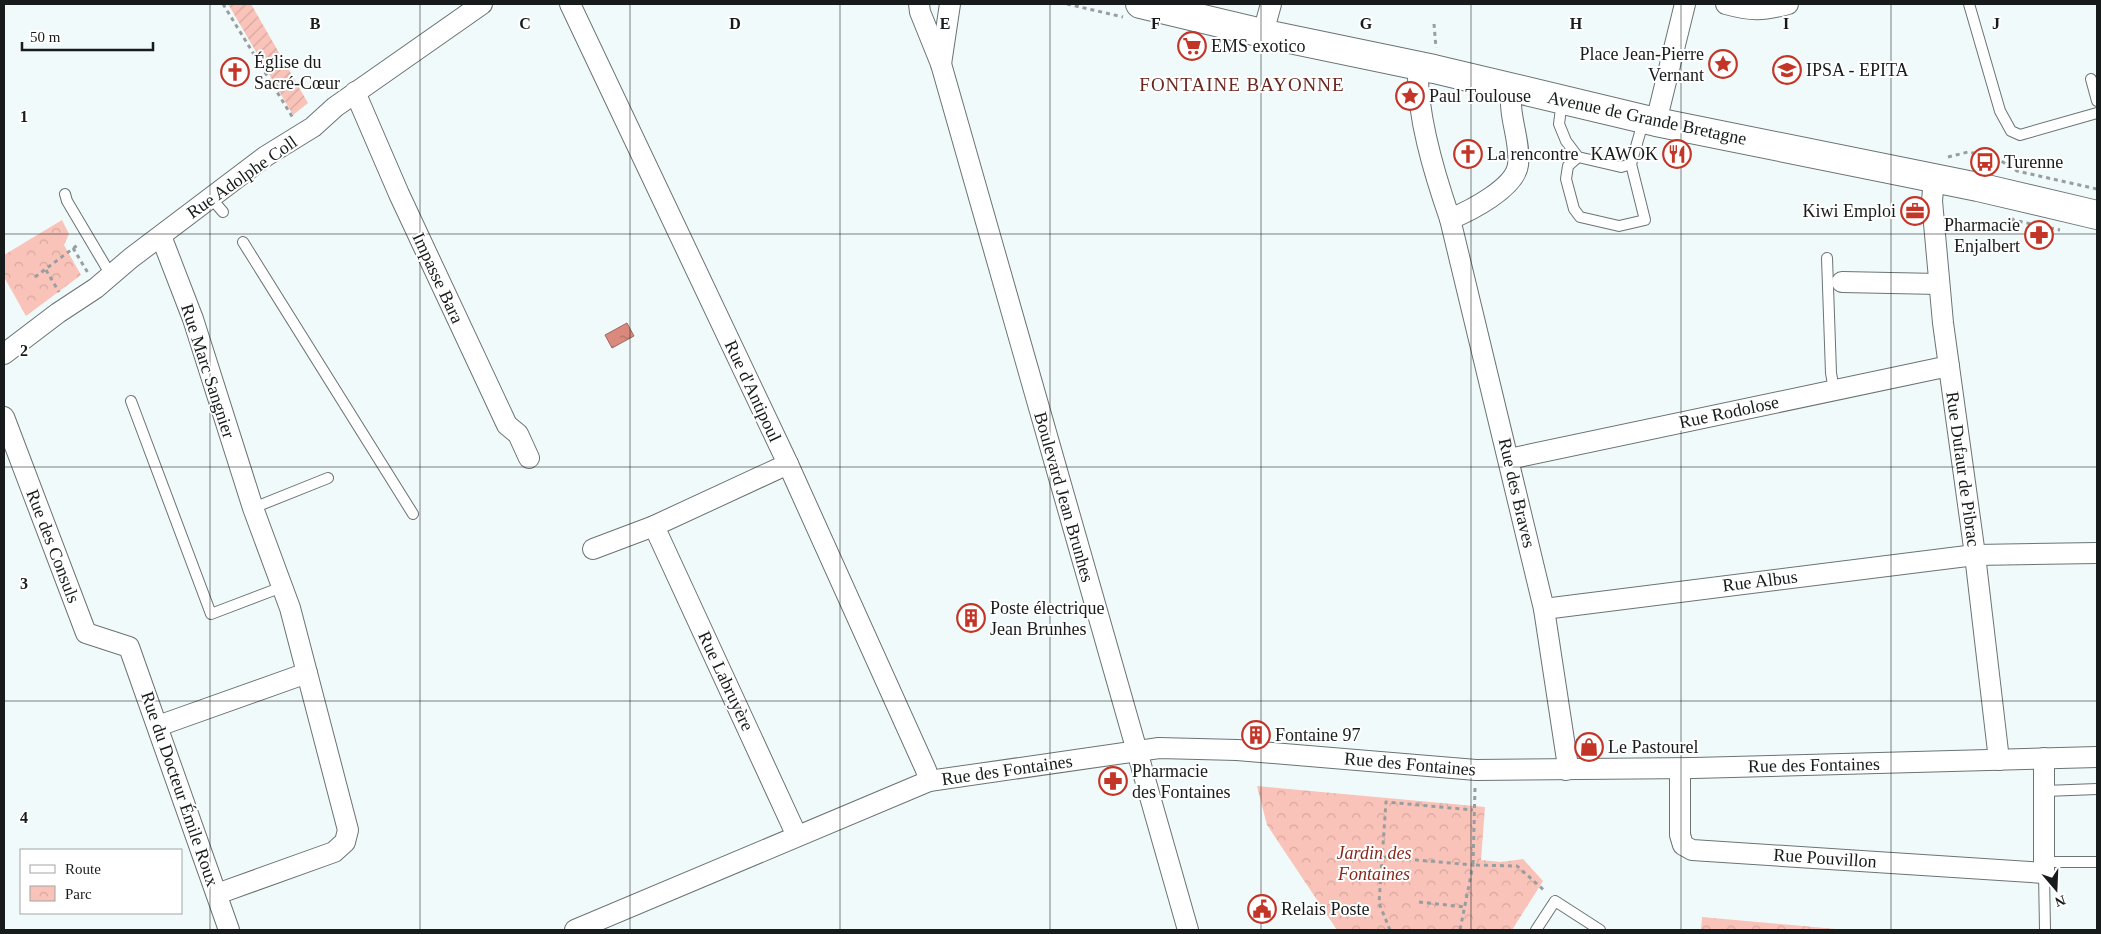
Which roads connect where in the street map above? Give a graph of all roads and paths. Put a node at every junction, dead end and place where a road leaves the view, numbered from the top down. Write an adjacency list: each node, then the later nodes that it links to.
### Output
1 (223, 4): 22 (path)
2 (482, 4): 18 (street, Rue Adolphe Coll)
3 (570, 4): 47 (street, Rue d'Antipoul)
4 (919, 4): 15 (street, Boulevard Jean Brunhes)
5 (950, 4): 15 (street, Boulevard Jean Brunhes)
6 (1140, 4): 13 (main road, Avenue de Grande Bretagne)
7 (1271, 4): 13 (street)
8 (1684, 4): 23 (street)
9 (1726, 4): 10 (street)
10 (1788, 4)
11 (1969, 4): 21 (lane)
12 (1434, 24): 14 (path)
13 (1263, 33): 14 (main road, Avenue de Grande Bretagne)
14 (1427, 58): 17 (main road, Avenue de Grande Bretagne); 29 (street, Rue des Braves)
15 (941, 64): 60 (street, Boulevard Jean Brunhes)
16 (2091, 79): 20 (lane)
17 (1512, 88): 19 (main road, Avenue de Grande Bretagne); 29 (street)
18 (355, 92): 30 (street, Rue Adolphe Coll); 45 (street, Impasse Bara)
19 (1562, 100): 23 (main road, Avenue de Grande Bretagne); 24 (lane)
20 (2097, 101)
21 (2097, 113)
22 (296, 120)
23 (1650, 120): 25 (lane); 26 (main road, Avenue de Grande Bretagne)
24 (1578, 157): 25 (lane); 25 (lane)
25 (1631, 164)
26 (1934, 178): 28 (main road, Avenue de Grande Bretagne); 38 (street, Rue Dufaur de Pibrac)
27 (65, 194): 35 (lane)
28 (2097, 215)
29 (1450, 219): 46 (street, Rue des Braves)
30 (161, 236): 35 (street, Rue Adolphe Coll); 49 (street, Rue Marc Sangnier)
31 (243, 242): 50 (lane)
32 (1827, 258): 42 (lane)
33 (46, 270): 34 (path); 36 (path); 39 (path)
34 (35, 277)
35 (112, 277): 40 (street, Rue Adolphe Coll)
36 (90, 278)
37 (1842, 282): 38 (street)
38 (1939, 284): 41 (street, Rue Dufaur de Pibrac)
39 (59, 291)
40 (4, 354)
41 (1950, 366): 42 (street, Rue Rodolose); 54 (street, Rue Dufaur de Pibrac)
42 (1834, 390): 46 (street, Rue Rodolose)
43 (131, 401): 55 (lane)
44 (4, 417): 57 (street, Rue des Consuls)
45 (529, 458)
46 (1509, 458): 56 (street, Rue des Braves)
47 (788, 464): 51 (street); 67 (street, Rue d'Antipoul)
48 (328, 478): 49 (lane)
49 (252, 508): 55 (street, Rue Marc Sangnier)
50 (413, 514)
51 (654, 526): 52 (street); 71 (street, Rue Labruyère)
52 (593, 549)
53 (2097, 553): 54 (street, Rue Albus)
54 (1975, 555): 56 (street, Rue Albus); 63 (street, Rue Dufaur de Pibrac)
55 (282, 587): 58 (street, Rue Marc Sangnier)
56 (1544, 609): 66 (street, Rue des Braves)
57 (130, 647): 59 (street, Rue du Docteur Émile Roux)
58 (307, 673): 59 (street); 77 (street, Rue Marc Sangnier)
59 (158, 726): 77 (street, Rue du Docteur Émile Roux)
60 (1137, 752): 65 (street, Rue des Fontaines); 67 (street, Rue des Fontaines); 83 (street, Boulevard Jean Brunhes)
61 (2097, 757): 62 (street, Rue des Fontaines)
62 (2044, 758): 63 (street, Rue des Fontaines); 69 (street)
63 (1999, 760): 64 (street, Rue des Fontaines)
64 (1680, 769): 66 (street, Rue des Fontaines); 75 (street, Rue Pouvillon)
65 (1476, 770): 66 (street, Rue des Fontaines); 70 (path)
66 (1566, 770)
67 (929, 781): 71 (street, Rue des Fontaines)
68 (2097, 789): 69 (lane)
69 (2044, 791): 75 (street)
70 (1473, 810): 72 (path); 74 (path)
71 (797, 836): 80 (street, Rue des Fontaines)
72 (1383, 858): 74 (path); 84 (path)
73 (2097, 862): 75 (lane)
74 (1472, 865): 76 (path); 79 (path)
75 (2044, 868): 88 (lane)
76 (1541, 886)
77 (217, 894): 81 (street, Rue du Docteur Émile Roux)
78 (1418, 902): 79 (path)
79 (1465, 907): 85 (path)
80 (599, 926): 82 (street, Rue des Fontaines)
81 (229, 930)
82 (575, 930)
83 (1188, 930)
84 (1390, 930)
85 (1460, 930)
86 (1536, 930): 87 (lane)
87 (1600, 930)
88 (2045, 930)

